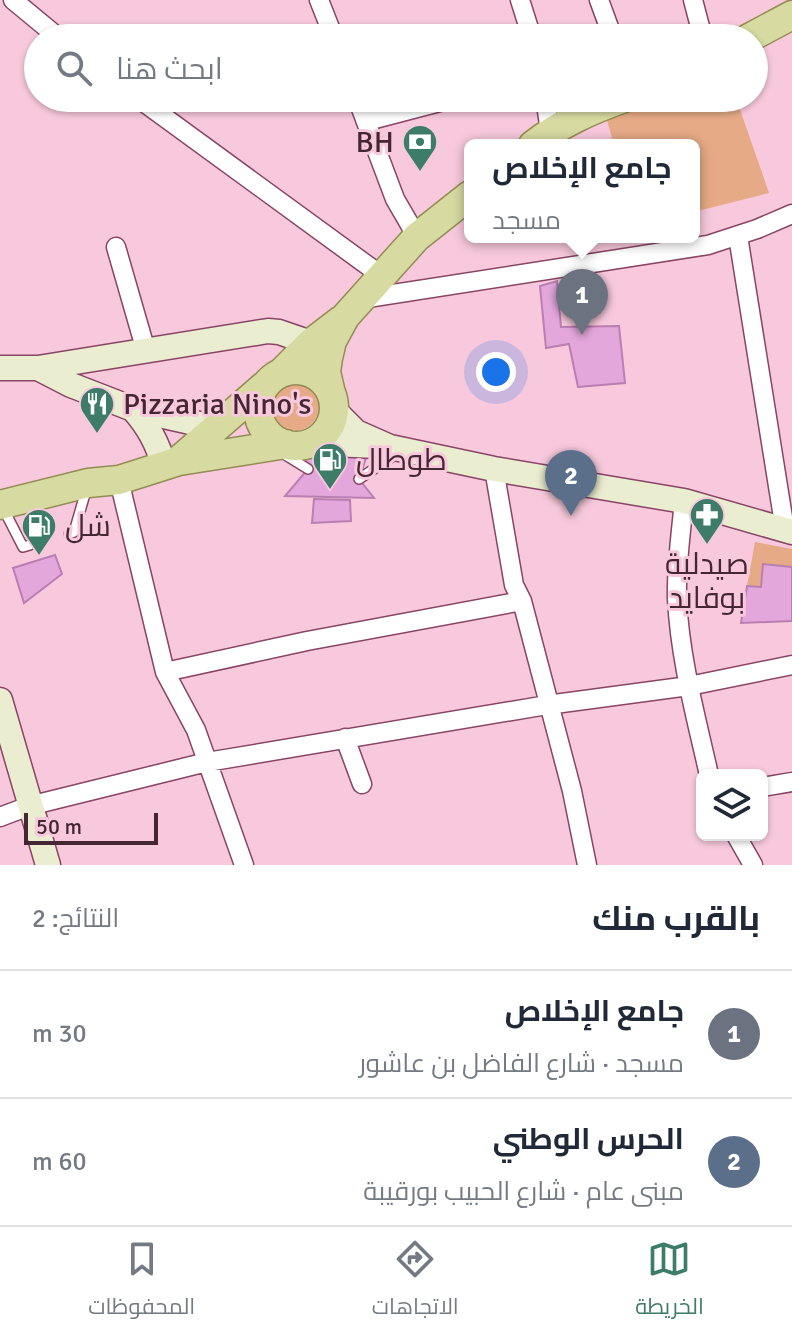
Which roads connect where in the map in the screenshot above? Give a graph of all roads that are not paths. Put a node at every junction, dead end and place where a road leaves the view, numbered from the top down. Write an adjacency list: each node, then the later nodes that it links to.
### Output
1 (13, 0): 7 (street)
2 (319, 0): 8 (street)
3 (520, 0): 9 (street)
4 (599, 0): 10 (street)
5 (693, 0): 11 (street)
6 (792, 15): 12 (main road)
7 (42, 24)
8 (328, 24)
9 (528, 24)
10 (608, 24)
11 (699, 24)
12 (768, 28)
13 (157, 112): 25 (street)
14 (363, 112): 18 (street)
15 (401, 112): 18 (street)
16 (544, 112): 19 (street)
17 (588, 112): 19 (main road)
18 (367, 121): 23 (street)
19 (542, 138)
20 (464, 200): 23 (main road)
21 (792, 214): 22 (street)
22 (738, 236): 26 (street); 44 (street)
23 (417, 237): 25 (main road)
24 (116, 247): 28 (street)
25 (382, 276): 26 (main road)
26 (353, 308): 27 (main road); 32 (main road)
27 (311, 343): 28 (street); 31 (main road)
28 (146, 351): 30 (street)
29 (0, 368): 30 (street)
30 (38, 368): 33 (street)
31 (273, 380): 32 (main road); 34 (main road); 36 (main road)
32 (332, 400): 35 (street); 36 (main road)
33 (133, 409): 34 (street); 37 (street)
34 (217, 428): 37 (main road)
35 (396, 448): 36 (street); 38 (street); 39 (lane)
36 (296, 450): 37 (main road)
37 (172, 463): 40 (main road)
38 (494, 469): 42 (street); 47 (street)
39 (359, 479)
40 (119, 480): 41 (main road); 49 (street)
41 (88, 483): 43 (main road); 45 (lane)
42 (684, 501): 44 (street); 50 (street)
43 (0, 505): 46 (lane)
44 (788, 531)
45 (69, 534)
46 (30, 545)
47 (522, 601): 49 (street); 52 (street)
48 (792, 665): 50 (street)
49 (165, 672): 54 (street)
50 (689, 686): 52 (street); 55 (street)
51 (0, 700): 59 (street)
52 (547, 705): 53 (street); 64 (street)
53 (345, 738): 54 (street); 57 (street)
54 (207, 762): 59 (street); 63 (street)
55 (708, 769)
56 (792, 782): 58 (street)
57 (362, 784)
58 (768, 786)
59 (29, 806): 60 (street); 62 (street)
60 (0, 817)
61 (739, 841): 65 (street)
62 (48, 865)
63 (244, 865)
64 (587, 865)
65 (753, 865)

